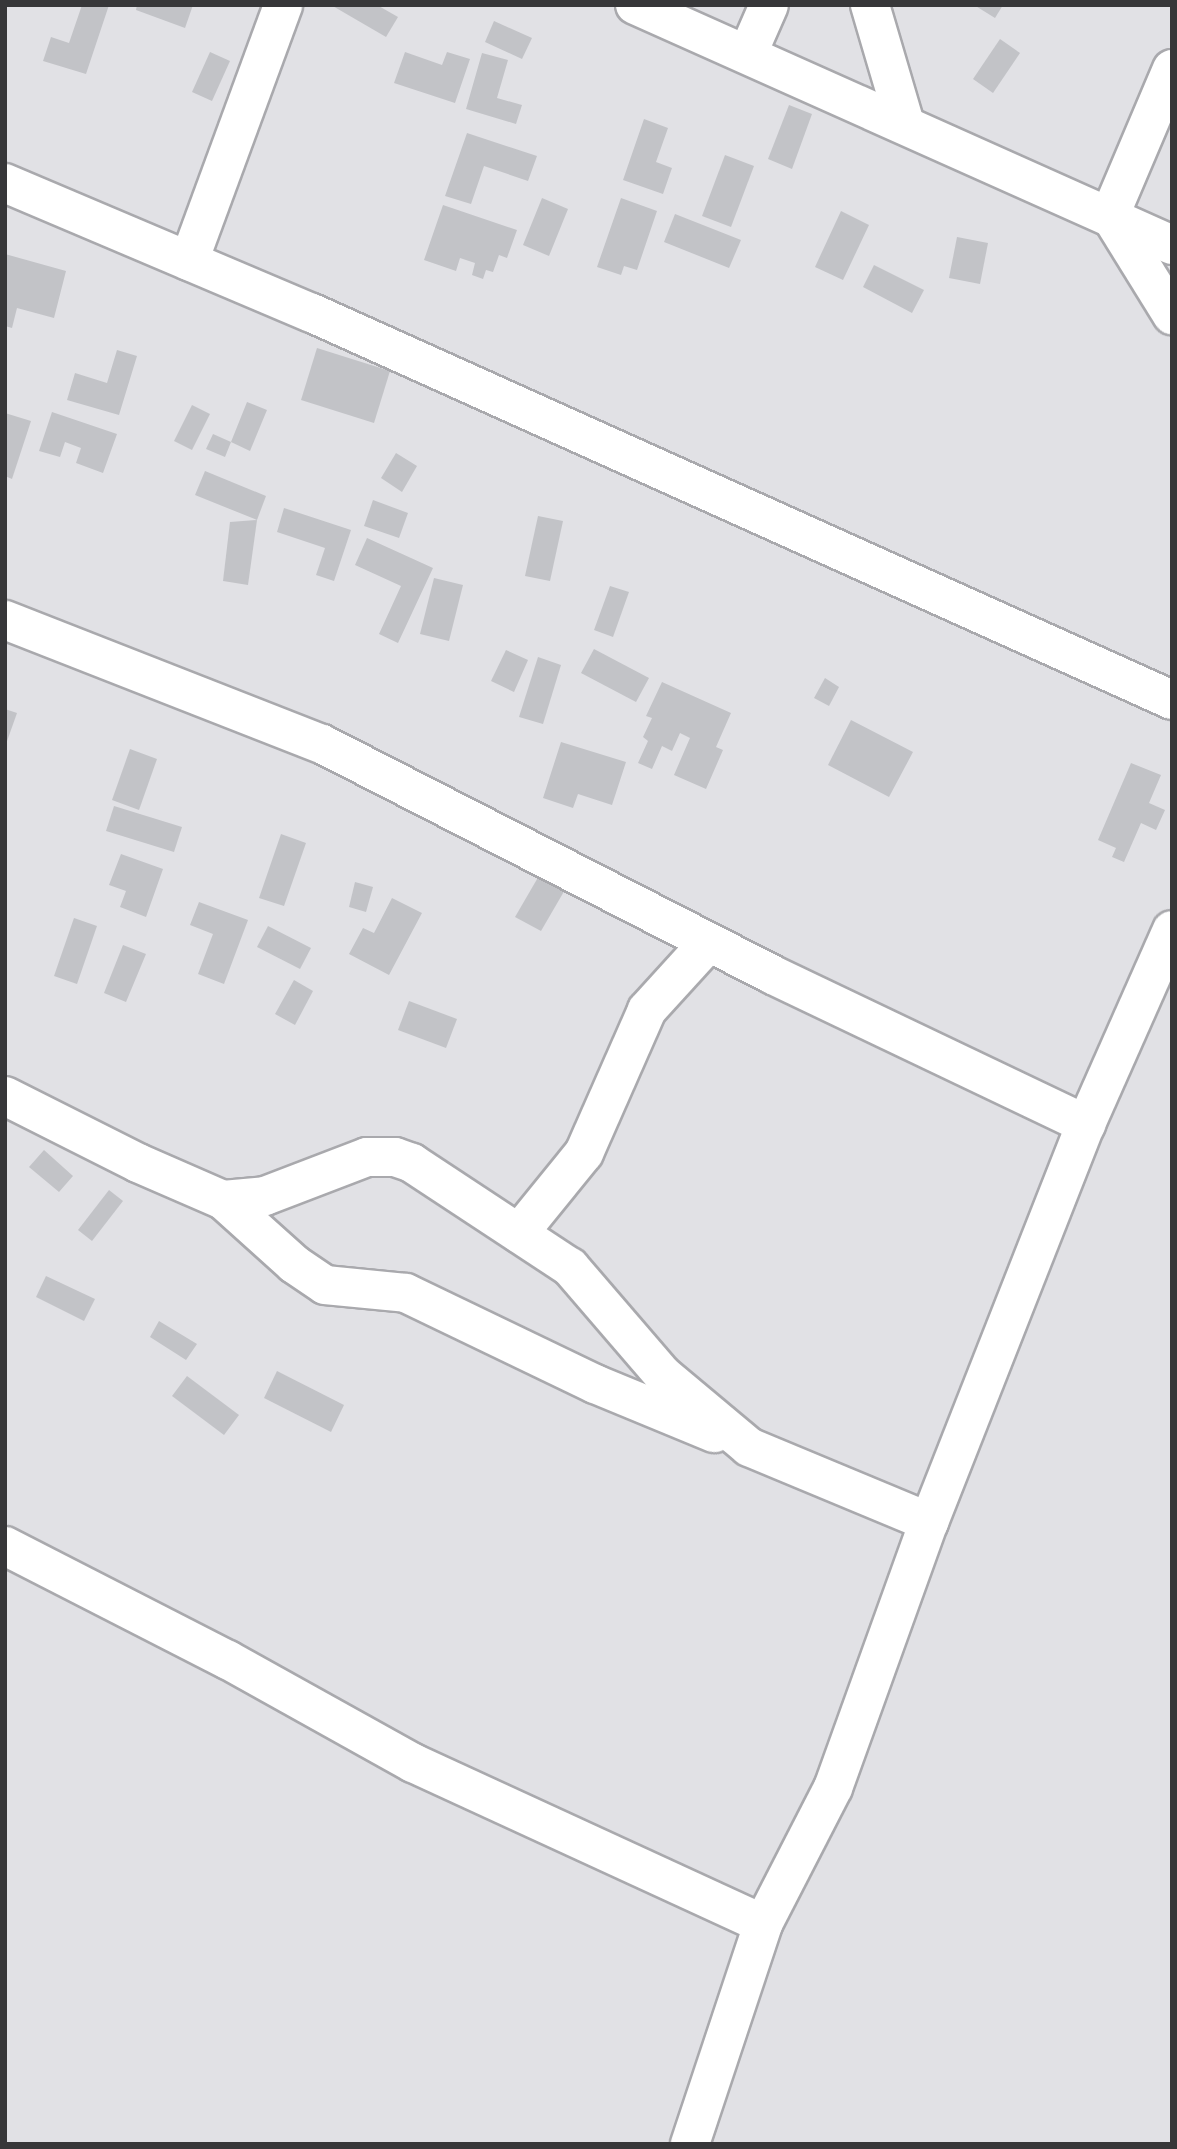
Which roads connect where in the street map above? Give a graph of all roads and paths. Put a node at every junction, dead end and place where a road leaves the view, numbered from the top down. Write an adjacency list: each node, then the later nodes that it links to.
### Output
1 (283, 5): 11 (street)
2 (635, 5): 5 (street)
3 (769, 5): 5 (street)
4 (870, 5): 7 (street)
5 (748, 53): 7 (street)
6 (1172, 69): 9 (street)
7 (905, 124): 9 (street)
8 (5, 183): 11 (street)
9 (1110, 215): 10 (street); 12 (street)
10 (1172, 245)
11 (189, 261): 14 (street)
12 (1172, 315)
13 (5, 620): 16 (street)
14 (1172, 700)
15 (1172, 930): 18 (street)
16 (708, 943): 18 (street); 20 (street)
17 (5, 1096): 19 (street)
18 (1087, 1124): 22 (street)
19 (223, 1200): 20 (street); 21 (street)
20 (519, 1233): 21 (street)
21 (749, 1447): 22 (street)
22 (929, 1522): 24 (street)
23 (5, 1546): 24 (street)
24 (763, 1924): 25 (street)
25 (701, 2136)

